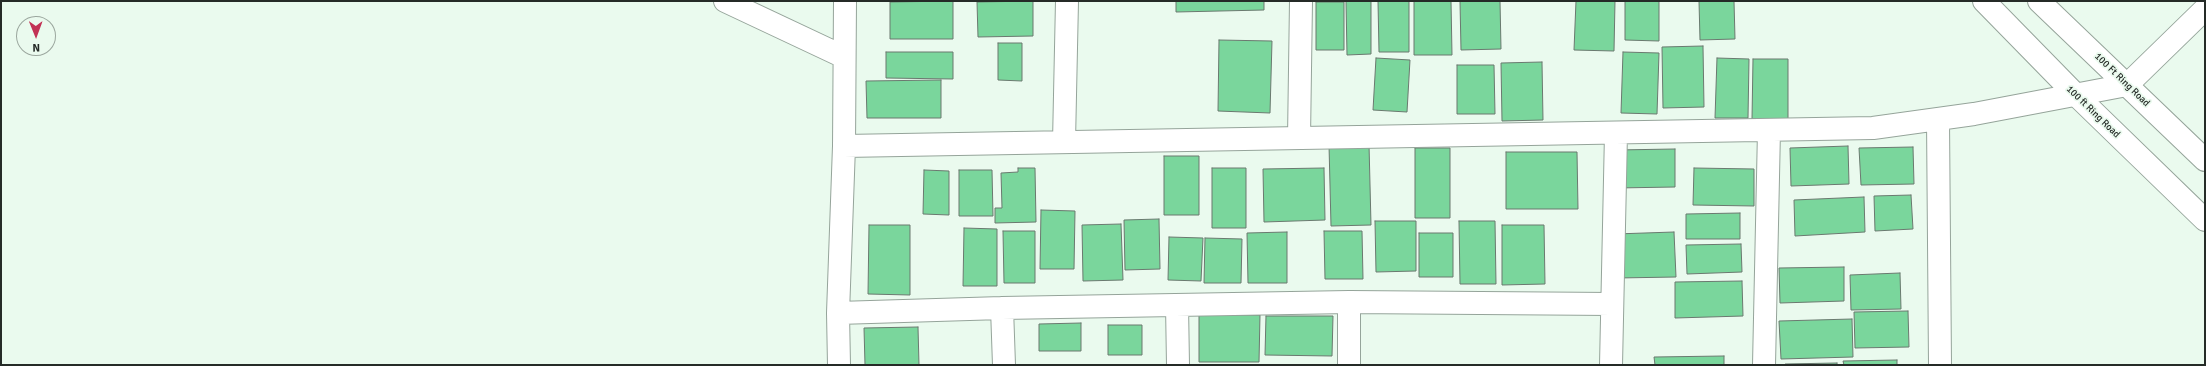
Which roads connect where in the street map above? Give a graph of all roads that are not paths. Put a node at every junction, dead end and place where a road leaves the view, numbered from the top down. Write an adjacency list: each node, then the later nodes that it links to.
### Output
1 (726, 1): 8 (street)
2 (845, 1): 8 (street)
3 (1067, 1): 15 (street)
4 (1301, 1): 14 (street)
5 (1984, 1): 10 (street, 100 ft Ring Road)
6 (2040, 1): 9 (street, 100 Ft Ring Road)
7 (2205, 9): 9 (street)
8 (844, 57): 16 (street)
9 (2127, 85): 10 (street); 17 (street, 100 Ft Ring Road)
10 (2075, 94): 11 (street); 18 (street, 100 ft Ring Road)
11 (1938, 120): 12 (street); 30 (street)
12 (1769, 130): 13 (street); 29 (street)
13 (1616, 133): 14 (street); 21 (street)
14 (1300, 138): 15 (street)
15 (1064, 142): 16 (street)
16 (844, 146): 23 (street)
17 (2205, 160)
18 (2205, 220)
19 (1349, 302): 20 (street); 21 (street); 27 (street)
20 (1177, 304): 22 (street); 26 (street)
21 (1612, 304): 28 (street)
22 (1002, 308): 23 (street); 25 (street)
23 (838, 313): 24 (street)
24 (840, 365)
25 (1004, 365)
26 (1178, 365)
27 (1349, 365)
28 (1611, 365)
29 (1764, 365)
30 (1940, 365)

